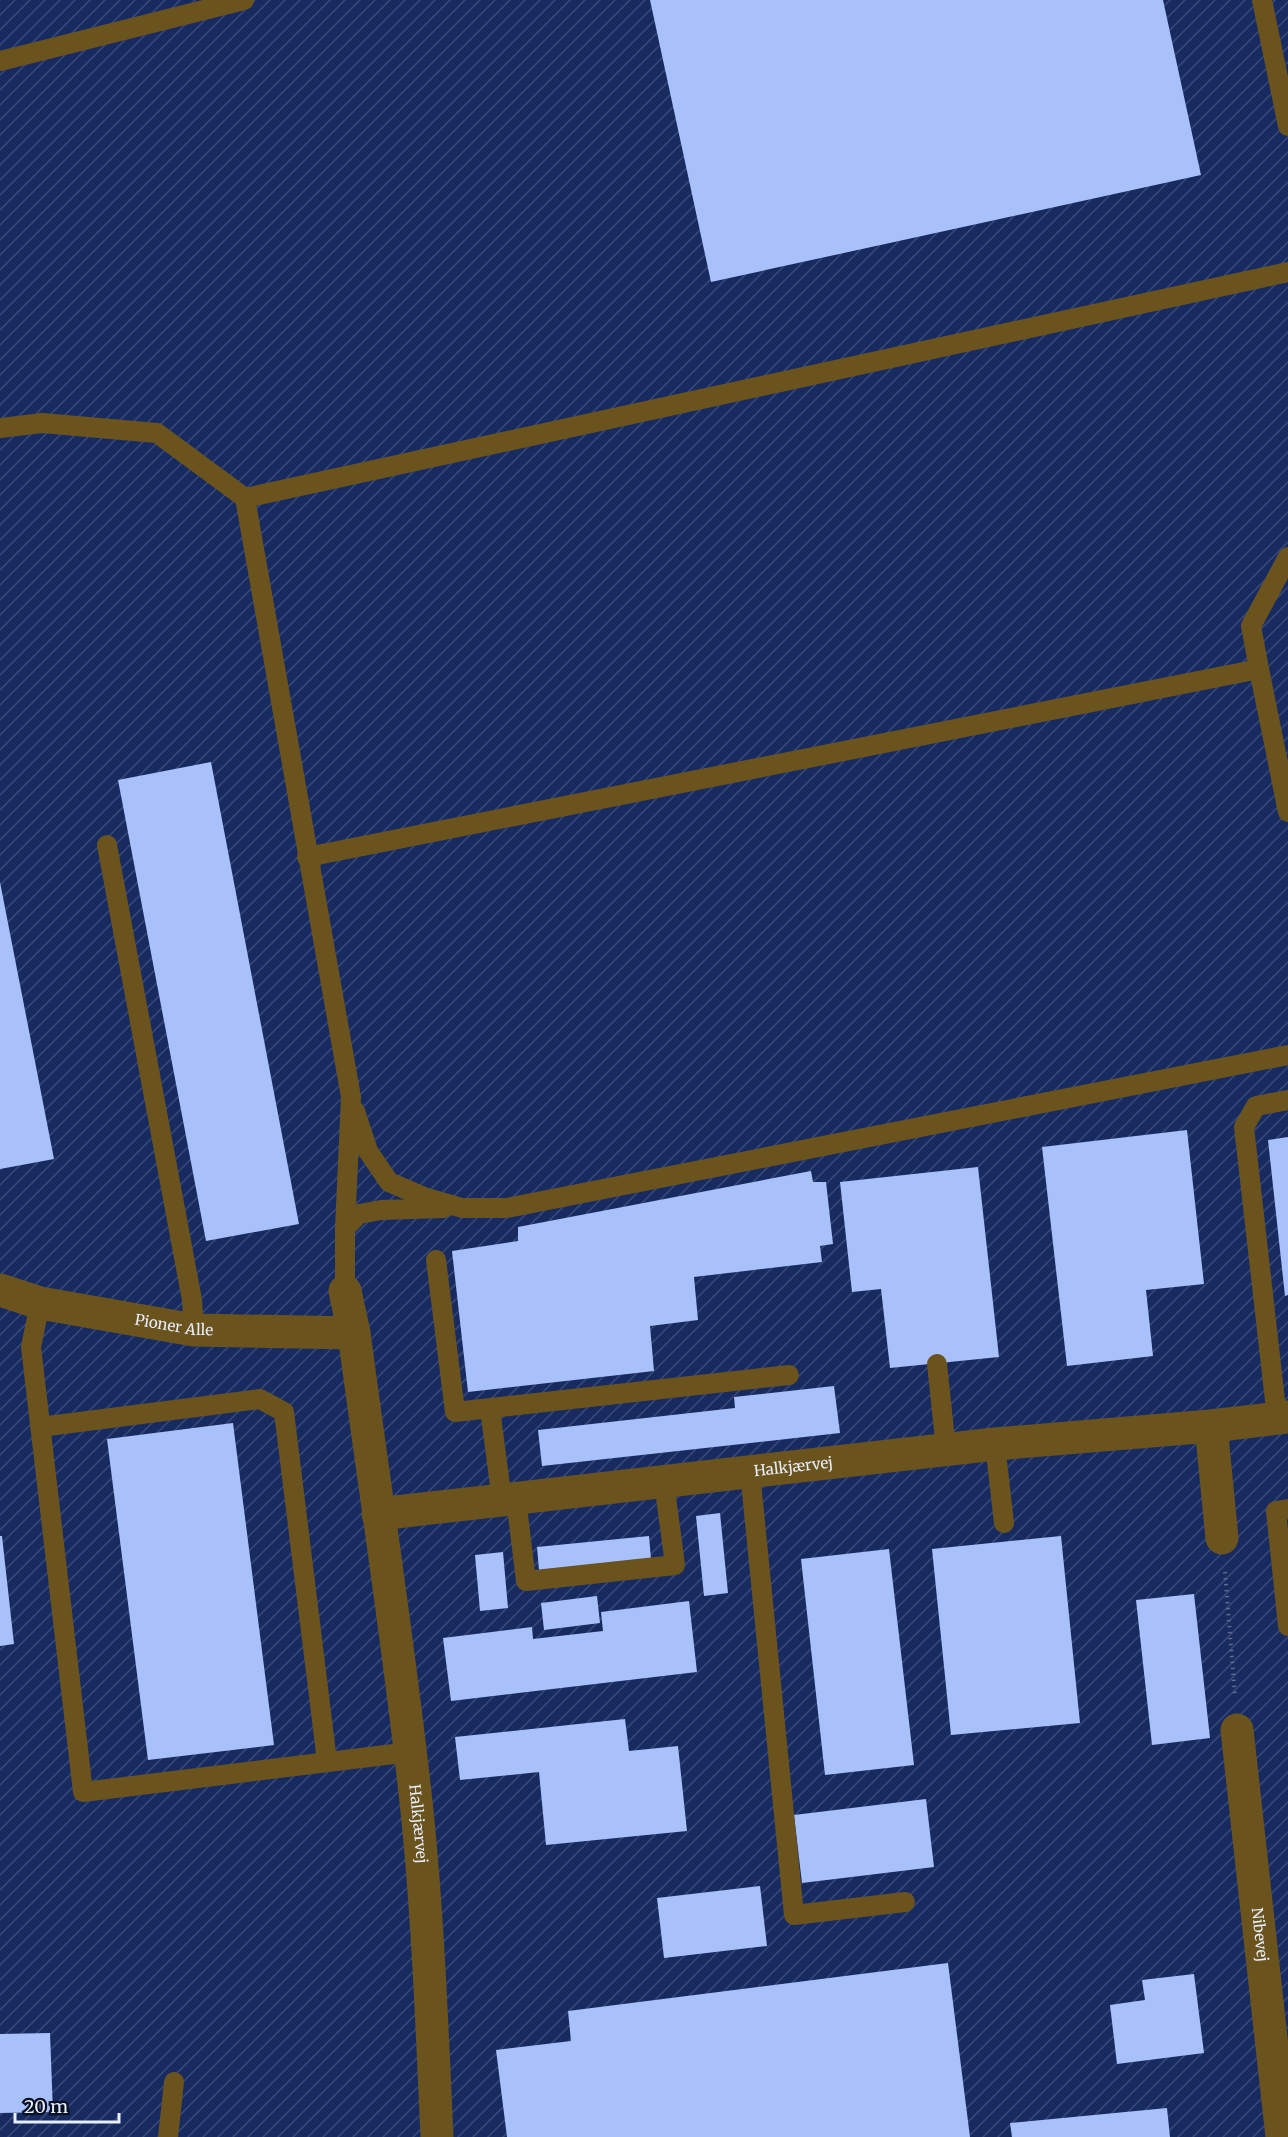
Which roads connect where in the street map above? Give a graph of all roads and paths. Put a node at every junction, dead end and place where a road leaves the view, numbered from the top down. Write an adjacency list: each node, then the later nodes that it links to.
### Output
1 (244, 0): 3 (lane)
2 (1262, 0): 4 (lane)
3 (0, 61)
4 (1288, 126)
5 (1288, 272): 7 (lane)
6 (0, 428): 7 (lane)
7 (245, 498): 12 (lane)
8 (1288, 557): 9 (lane)
9 (1259, 669): 10 (lane); 12 (lane)
10 (1288, 812)
11 (107, 845): 22 (lane)
12 (307, 857): 14 (lane)
13 (1288, 1055): 16 (lane)
14 (351, 1097): 16 (lane); 17 (lane)
15 (1288, 1100): 27 (lane)
16 (462, 1208): 17 (lane)
17 (345, 1228): 20 (lane)
18 (436, 1260): 26 (lane)
19 (0, 1290): 21 (street, Pioner Alle)
20 (345, 1291): 23 (street, Halkjærvej)
21 (40, 1303): 22 (street, Pioner Alle); 29 (lane)
22 (194, 1330): 23 (street, Pioner Alle)
23 (354, 1333): 36 (street, Halkjærvej)
24 (937, 1364): 31 (lane)
25 (789, 1375): 26 (lane)
26 (490, 1409): 34 (lane)
27 (1282, 1418): 28 (street, Halkjærvej)
28 (1211, 1426): 30 (street, Halkjærvej); 38 (street)
29 (40, 1427): 42 (lane); 42 (lane)
30 (995, 1444): 31 (street, Halkjærvej); 37 (lane)
31 (946, 1449): 32 (street, Halkjærvej)
32 (750, 1472): 33 (street, Halkjærvej); 43 (lane)
33 (664, 1482): 34 (street, Halkjærvej); 34 (lane)
34 (509, 1500): 36 (street, Halkjærvej)
35 (1288, 1509): 39 (lane)
36 (378, 1514): 41 (street, Halkjærvej)
37 (1004, 1523)
38 (1222, 1538): 40 (path)
39 (1288, 1626)
40 (1237, 1730): 47 (street, Nibevej)
41 (410, 1752): 42 (lane); 46 (street, Halkjærvej)
42 (327, 1761)
43 (905, 1902)
44 (174, 2082): 45 (lane)
45 (168, 2137)
46 (436, 2137)
47 (1282, 2137)

